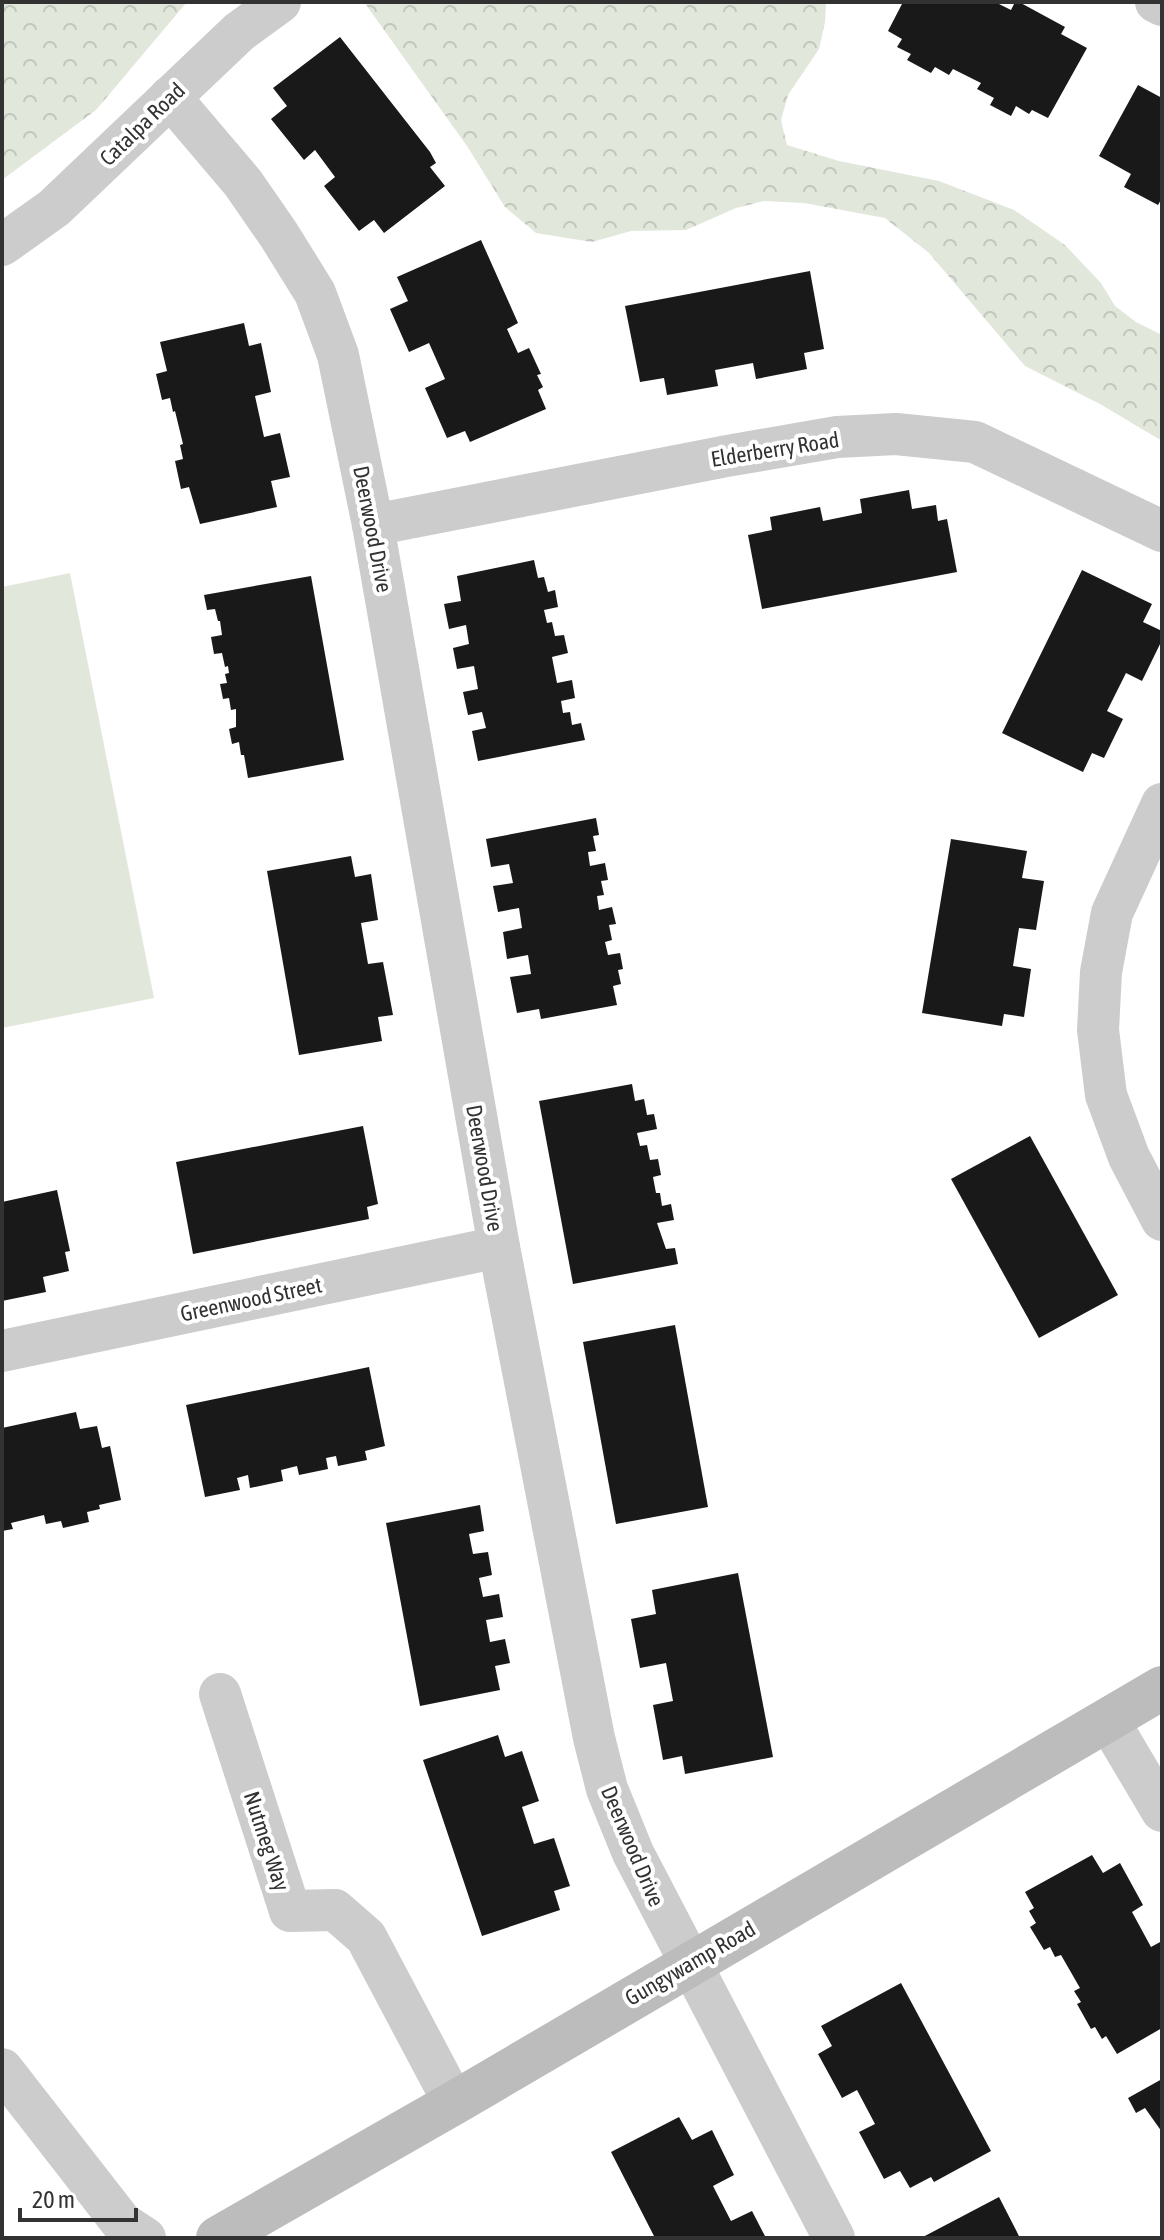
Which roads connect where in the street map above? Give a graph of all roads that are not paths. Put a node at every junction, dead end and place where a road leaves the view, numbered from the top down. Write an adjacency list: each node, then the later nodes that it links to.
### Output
1 (280, 2): 4 (street, Catalpa Road)
2 (1156, 2): 3 (street)
3 (1162, 5)
4 (170, 97): 5 (street, Catalpa Road); 6 (street, Deerwood Drive)
5 (2, 245)
6 (373, 525): 7 (street, Elderberry Road); 10 (street, Deerwood Drive)
7 (1162, 531)
8 (1162, 804): 9 (street)
9 (1162, 1220)
10 (499, 1247): 11 (street, Greenwood Street); 16 (street, Deerwood Drive)
11 (2, 1351)
12 (1162, 1688): 14 (street, Gungywamp Road)
13 (220, 1694): 18 (street, Nutmeg Way)
14 (1108, 1720): 15 (street); 16 (street, Gungywamp Road)
15 (1162, 1811)
16 (690, 1963): 18 (street, Gungywamp Road); 21 (street, Deerwood Drive)
17 (2, 2069): 19 (street)
18 (454, 2103): 20 (street, Gungywamp Road)
19 (145, 2238)
20 (218, 2238)
21 (834, 2238)

